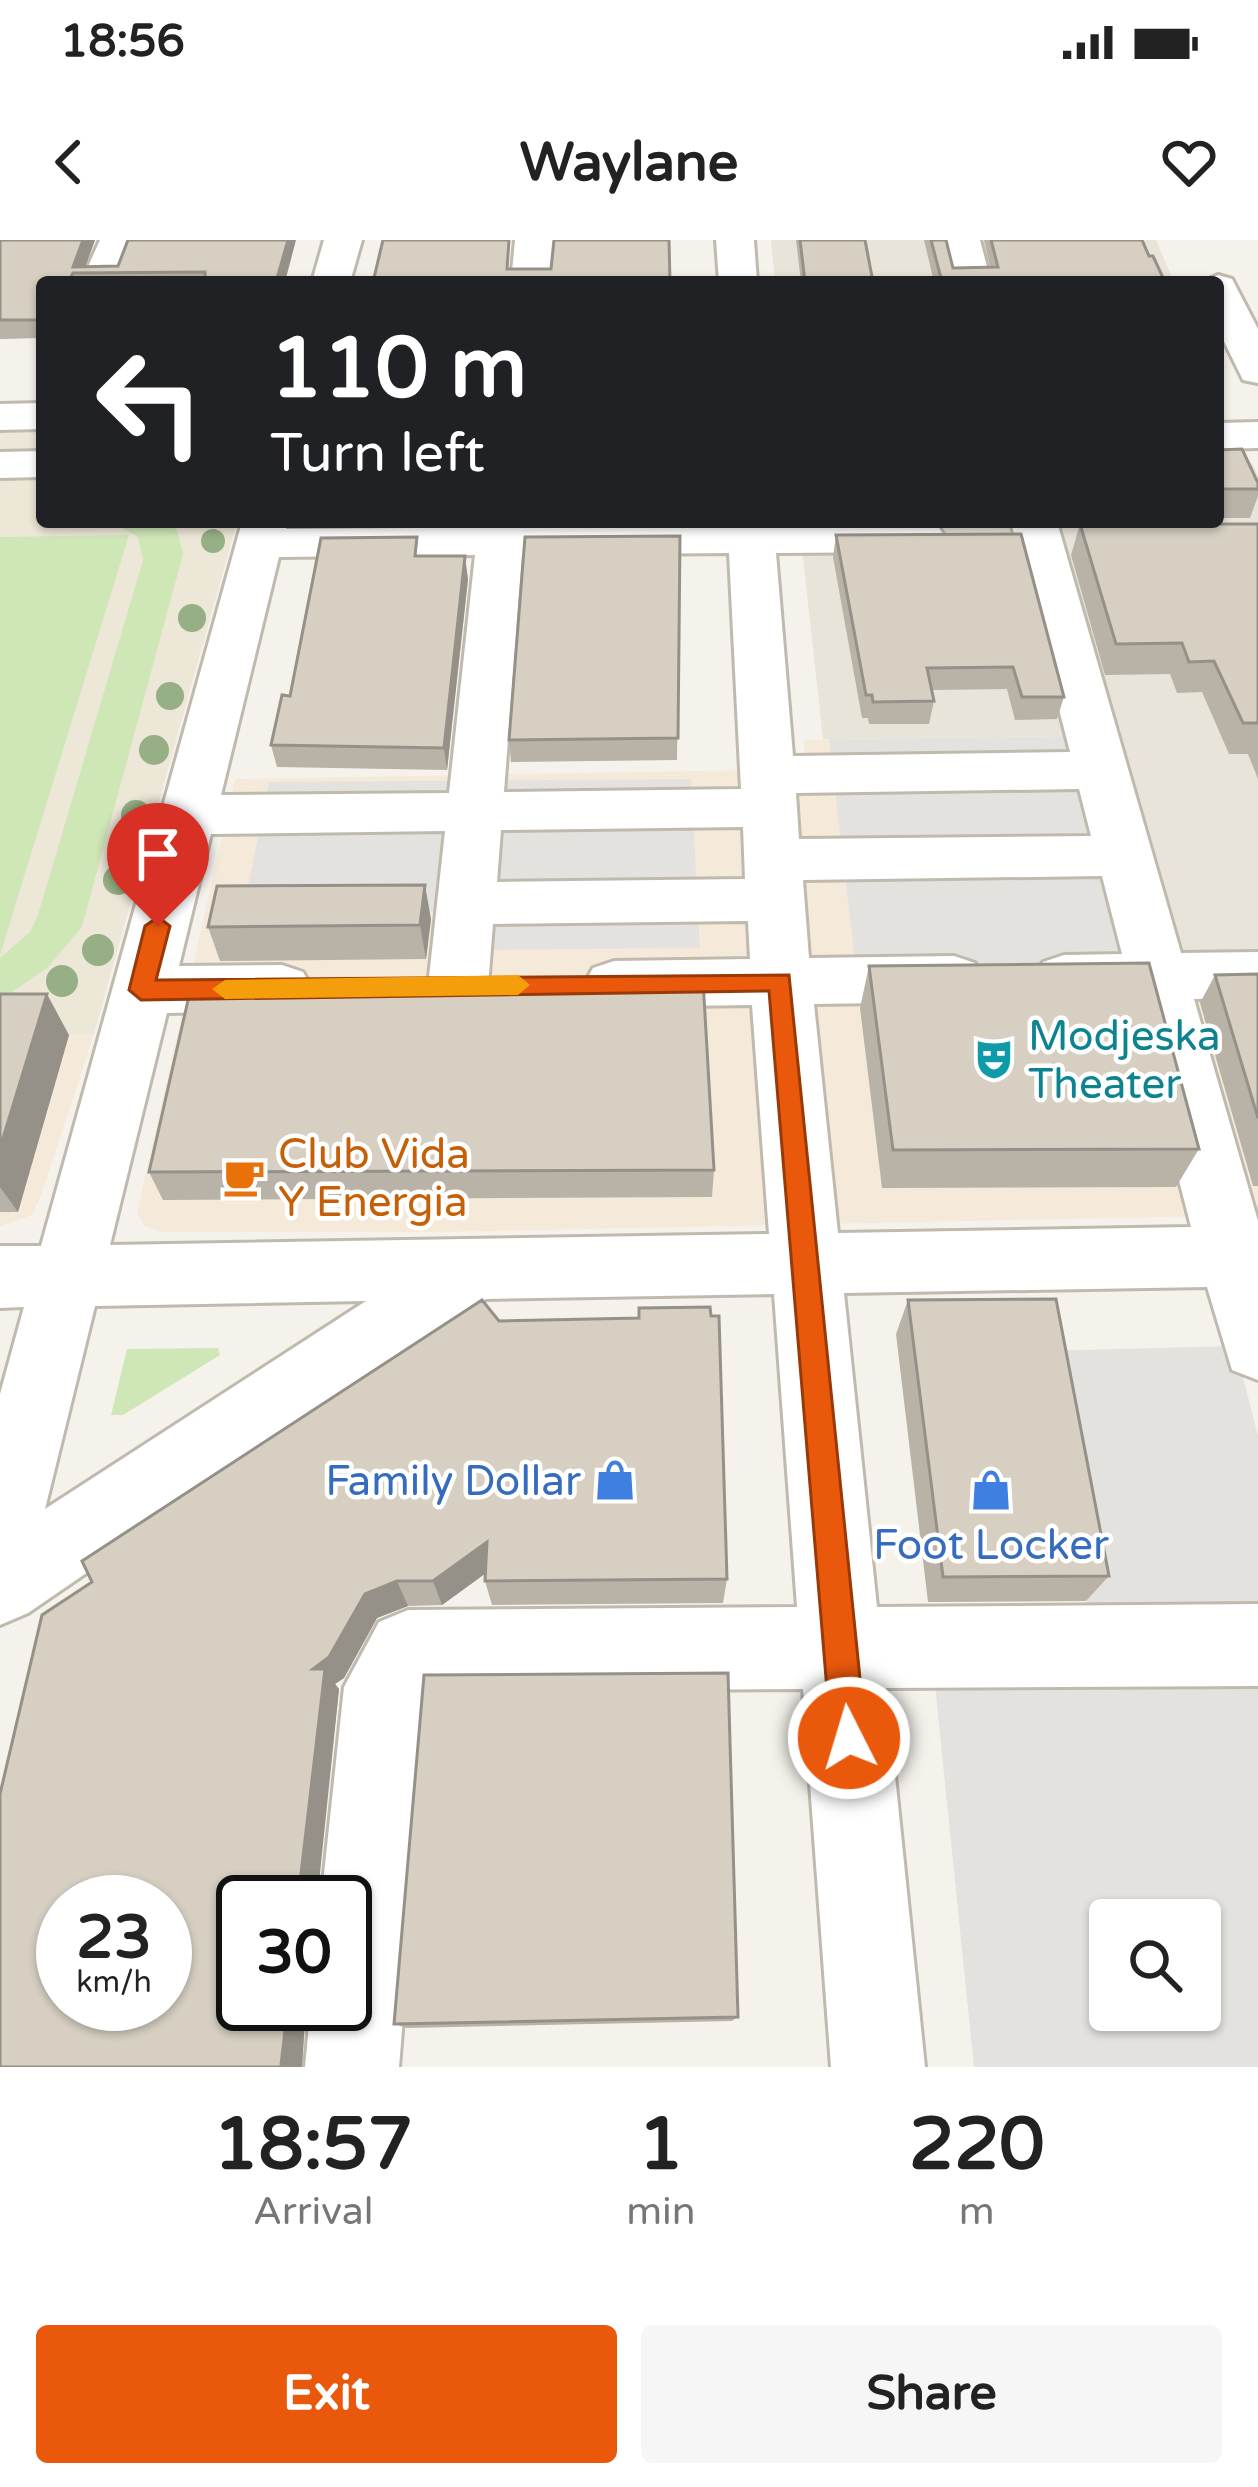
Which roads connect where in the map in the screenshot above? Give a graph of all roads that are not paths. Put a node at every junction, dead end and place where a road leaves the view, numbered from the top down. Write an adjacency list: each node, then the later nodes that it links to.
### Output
1 (119, 240): 6 (street)
2 (343, 240): 7 (street)
3 (534, 240): 8 (street)
4 (735, 240): 9 (street)
5 (961, 240): 10 (street)
6 (103, 276)
7 (333, 276)
8 (531, 276)
9 (738, 276)
10 (970, 276)
11 (1224, 300): 12 (street)
12 (1258, 371)
13 (0, 382): 16 (street)
14 (1224, 400): 15 (street)
15 (1258, 400)
16 (33, 408)
17 (1258, 435): 18 (street)
18 (1224, 436)
19 (36, 464): 20 (street)
20 (0, 465)
21 (751, 531): 23 (street); 24 (street); 28 (street)
22 (262, 532): 24 (street); 27 (street)
23 (1022, 534): 25 (street)
24 (500, 541): 26 (street)
25 (1101, 770): 28 (street); 29 (street)
26 (478, 811): 27 (street); 28 (street); 30 (street)
27 (186, 814): 35 (street)
28 (770, 836): 29 (street); 30 (street); 33 (street)
29 (1125, 856): 32 (street)
30 (453, 897): 33 (street)
31 (1258, 975): 32 (street)
32 (1158, 976): 33 (street); 36 (street)
33 (781, 981): 37 (street)
34 (340, 988): 35 (street)
35 (141, 990): 39 (street)
36 (1246, 1257): 37 (street); 40 (street)
37 (806, 1264): 38 (street); 43 (street)
38 (471, 1270): 39 (street); 42 (street)
39 (33, 1276): 41 (street)
40 (1258, 1347)
41 (0, 1535)
42 (0, 1585)
43 (840, 1644): 44 (street); 45 (street); 46 (street)
44 (1258, 1645)
45 (352, 2067)
46 (878, 2067)

